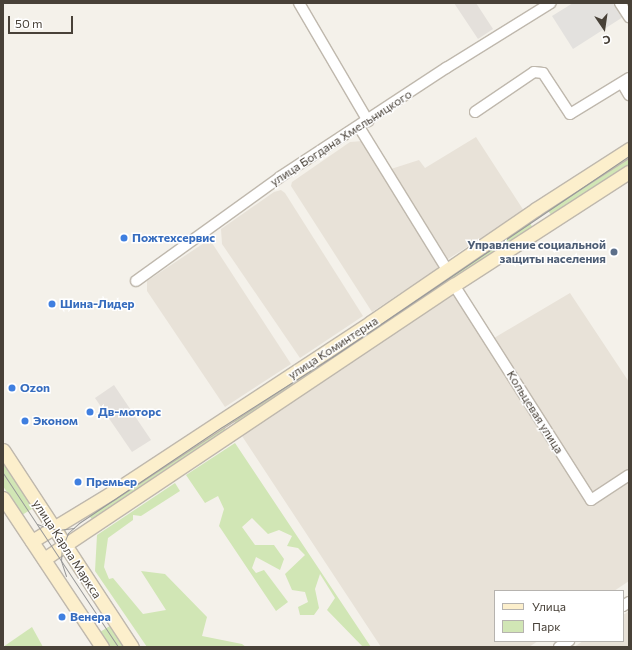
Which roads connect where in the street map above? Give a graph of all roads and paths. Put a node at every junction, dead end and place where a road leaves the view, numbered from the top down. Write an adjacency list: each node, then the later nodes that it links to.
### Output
1 (299, 3): 8 (street)
2 (551, 3): 8 (street, улица Богдана Хмельницкого)
3 (620, 3): 4 (street)
4 (629, 17)
5 (625, 81): 6 (street); 7 (street)
6 (629, 95)
7 (475, 112)
8 (368, 121): 9 (street, улица Богдана Хмельницкого)
9 (359, 127): 12 (street); 13 (street, улица Богдана Хмельницкого)
10 (629, 148): 12 (street, улица Коминтерна)
11 (629, 172): 14 (street, улица Коминтерна)
12 (448, 270): 18 (street, улица Коминтерна)
13 (136, 281)
14 (454, 285): 16 (street, Кольцевая улица); 20 (street, улица Коминтерна)
15 (3, 450): 18 (street, улица Карла Маркса)
16 (629, 475)
17 (3, 498): 19 (street, улица Карла Маркса)
18 (53, 528): 19 (street, улица Коминтерна); 20 (street, улица Карла Маркса)
19 (32, 541): 21 (street, улица Карла Маркса)
20 (65, 546): 21 (street, улица Коминтерна); 23 (street, улица Карла Маркса)
21 (44, 559): 22 (street, улица Карла Маркса)
22 (102, 647)
23 (132, 647)

